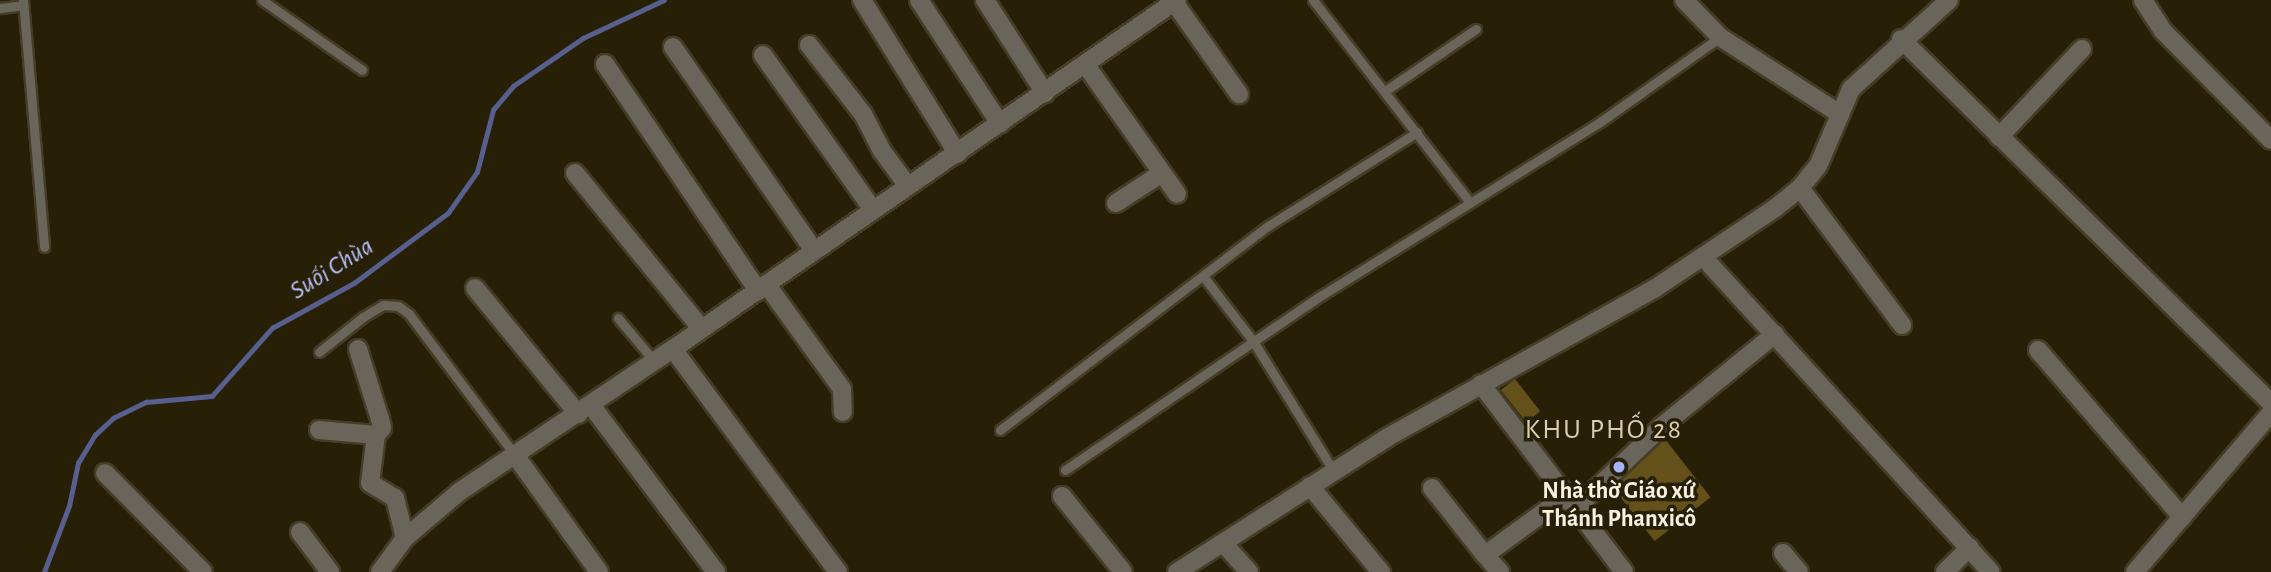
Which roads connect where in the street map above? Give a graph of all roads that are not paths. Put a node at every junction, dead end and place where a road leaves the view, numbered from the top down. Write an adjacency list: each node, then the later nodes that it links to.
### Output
1 (262, 0): 21 (lane)
2 (862, 0): 30 (street)
3 (919, 0): 26 (street)
4 (985, 0): 23 (street)
5 (1313, 0): 22 (lane)
6 (1684, 0): 13 (street)
7 (1949, 0): 14 (street)
8 (2143, 0): 29 (street)
9 (1175, 1): 20 (street); 24 (street)
10 (23, 3): 11 (lane); 39 (lane)
11 (0, 8)
12 (1476, 29): 22 (lane)
13 (1720, 37): 25 (street); 36 (lane)
14 (1901, 39): 25 (street); 28 (street)
15 (809, 45): 33 (street)
16 (673, 47): 40 (street)
17 (2082, 49): 28 (street)
18 (762, 55): 38 (street)
19 (605, 64): 44 (street)
20 (1085, 64): 23 (street); 32 (street)
21 (362, 70)
22 (1385, 91): 27 (lane)
23 (1045, 93): 26 (street)
24 (1239, 94)
25 (1840, 114): 34 (street)
26 (1000, 124): 30 (street)
27 (1417, 132): 36 (lane); 42 (lane)
28 (1999, 138): 56 (street)
29 (2271, 140)
30 (958, 154): 33 (street)
31 (575, 173): 47 (street)
32 (1162, 173): 35 (street); 37 (street)
33 (908, 186): 38 (street)
34 (1800, 188): 41 (street); 46 (street)
35 (1177, 194)
36 (1469, 201): 49 (lane)
37 (1116, 204)
38 (873, 210): 40 (street)
39 (44, 247)
40 (814, 250): 44 (street)
41 (1704, 258): 48 (street); 55 (street)
42 (1203, 276): 49 (lane); 61 (lane)
43 (475, 288): 57 (street)
44 (762, 288): 47 (street); 58 (street)
45 (618, 318): 54 (lane)
46 (1902, 325)
47 (702, 329): 51 (street)
48 (1775, 334): 70 (street); 75 (street)
49 (1253, 341): 64 (lane); 65 (lane)
50 (358, 349): 62 (street)
51 (673, 349): 54 (street); 83 (street)
52 (2038, 350): 71 (street)
53 (319, 352): 63 (lane)
54 (655, 362): 57 (street)
55 (1481, 384): 65 (street); 70 (street)
56 (2271, 402)
57 (584, 409): 63 (street); 82 (street)
58 (843, 412)
59 (2271, 413): 71 (street)
60 (319, 430): 62 (street)
61 (1000, 430)
62 (376, 435): 73 (street)
63 (514, 455): 73 (street); 78 (street)
64 (1065, 470)
65 (1333, 470): 67 (street)
66 (105, 473): 79 (street)
67 (1310, 486): 74 (street); 87 (street)
68 (1432, 488): 77 (street)
69 (1062, 496): 84 (street)
70 (1570, 503): 77 (street); 89 (street)
71 (2182, 517): 93 (street)
72 (300, 532): 80 (street)
73 (405, 538): 81 (street)
74 (1223, 543): 85 (street); 86 (street)
75 (1970, 547): 91 (street); 92 (street)
76 (1783, 554): 90 (street)
77 (1485, 555): 88 (street)
78 (596, 571)
79 (203, 572)
80 (330, 572)
81 (380, 572)
82 (716, 572)
83 (838, 572)
84 (1124, 572)
85 (1177, 572)
86 (1249, 572)
87 (1381, 572)
88 (1500, 572)
89 (1624, 572)
90 (1799, 572)
91 (1945, 572)
92 (1991, 572)
93 (2135, 572)

